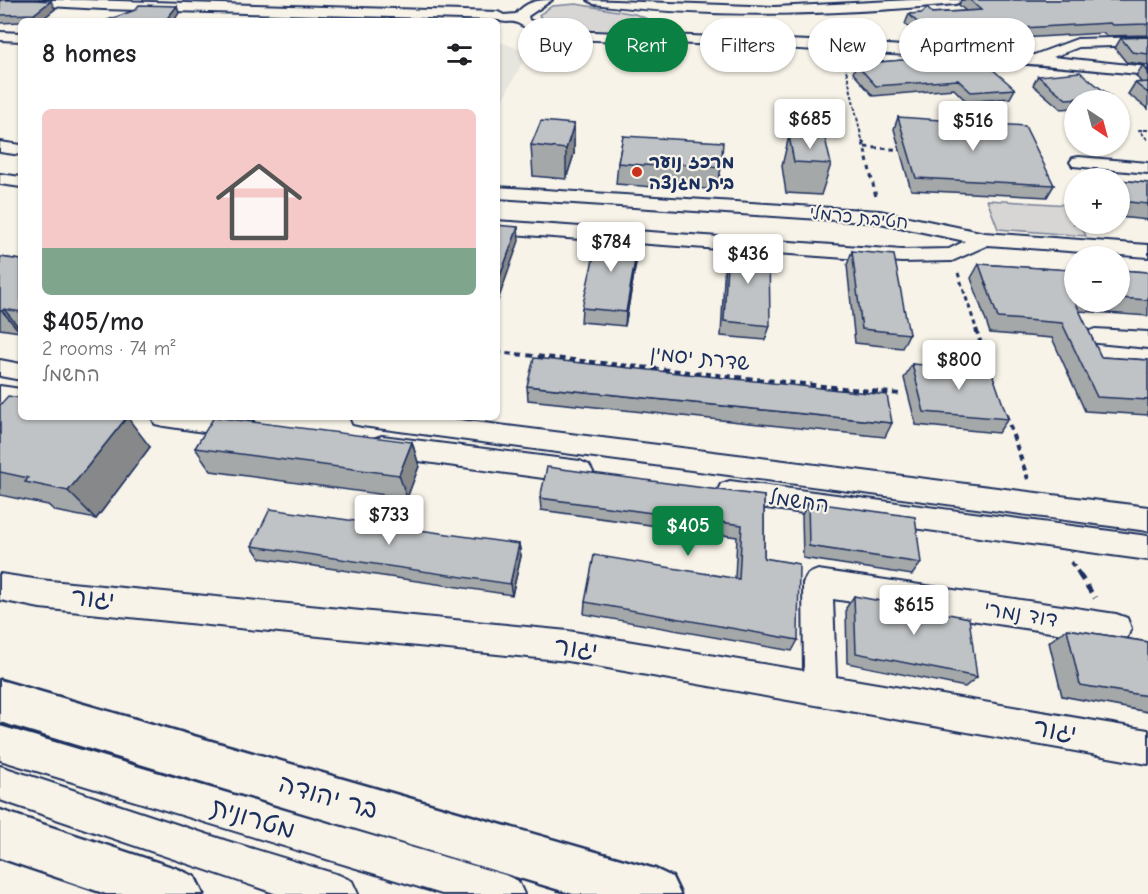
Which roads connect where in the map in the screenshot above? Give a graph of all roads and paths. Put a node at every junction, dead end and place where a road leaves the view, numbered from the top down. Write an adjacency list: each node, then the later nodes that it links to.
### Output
1 (12, 0): 7 (street)
2 (545, 0): 13 (street)
3 (594, 0): 6 (street)
4 (664, 0): 5 (street)
5 (864, 0)
6 (956, 0)
7 (104, 3): 10 (street)
8 (486, 3): 9 (street)
9 (456, 7): 11 (street); 12 (street)
10 (372, 11): 11 (street); 14 (street)
11 (395, 12): 12 (street)
12 (502, 12): 13 (street); 18 (street)
13 (522, 15): 16 (street)
14 (336, 18)
15 (0, 36): 17 (street)
16 (605, 36)
17 (18, 37)
18 (605, 39)
19 (688, 39): 22 (street)
20 (1148, 42): 21 (street)
21 (1077, 43): 24 (street); 25 (street)
22 (808, 45)
23 (887, 49): 24 (street)
24 (1037, 58): 25 (street)
25 (1101, 65): 26 (street)
26 (1148, 70)
27 (846, 72): 31 (path)
28 (1148, 130): 29 (path)
29 (1148, 140)
30 (0, 147): 32 (street)
31 (865, 147): 33 (path); 39 (path)
32 (18, 150)
33 (912, 150)
34 (1079, 162): 35 (street)
35 (1148, 168)
36 (0, 179): 37 (street)
37 (18, 182)
38 (500, 192): 39 (street, חטיבת כרמלי)
39 (880, 217): 41 (street, חטיבת כרמלי)
40 (500, 227): 43 (street)
41 (985, 239): 42 (street, חטיבת כרמלי); 43 (street)
42 (1148, 251)
43 (952, 255): 49 (path)
44 (1095, 338): 45 (street)
45 (1148, 340)
46 (500, 352): 50 (path, שדרת יסמין)
47 (0, 368): 48 (street)
48 (18, 371)
49 (994, 383)
50 (900, 394)
51 (0, 395): 52 (street)
52 (18, 398)
53 (18, 403): 55 (highway)
54 (1002, 405): 62 (path)
55 (0, 406)
56 (187, 420): 58 (street)
57 (385, 420): 62 (street, החשמל)
58 (271, 431)
59 (354, 442): 60 (street)
60 (602, 475)
61 (709, 489): 64 (street, החשמל)
62 (1037, 504): 63 (street, החשמל)
63 (1148, 519)
64 (1053, 535): 65 (street, החשמל); 67 (path)
65 (1148, 548)
66 (0, 587): 68 (street, יגור)
67 (1116, 628): 68 (street, דוד נמרי)
68 (820, 690): 71 (street, יגור)
69 (0, 701): 77 (highway, בר יהודה)
70 (0, 743): 76 (street, מטרונית)
71 (1148, 747)
72 (0, 783): 75 (street, מטרונית)
73 (0, 834): 74 (highway)
74 (178, 894)
75 (339, 894)
76 (505, 894)
77 (655, 894)

